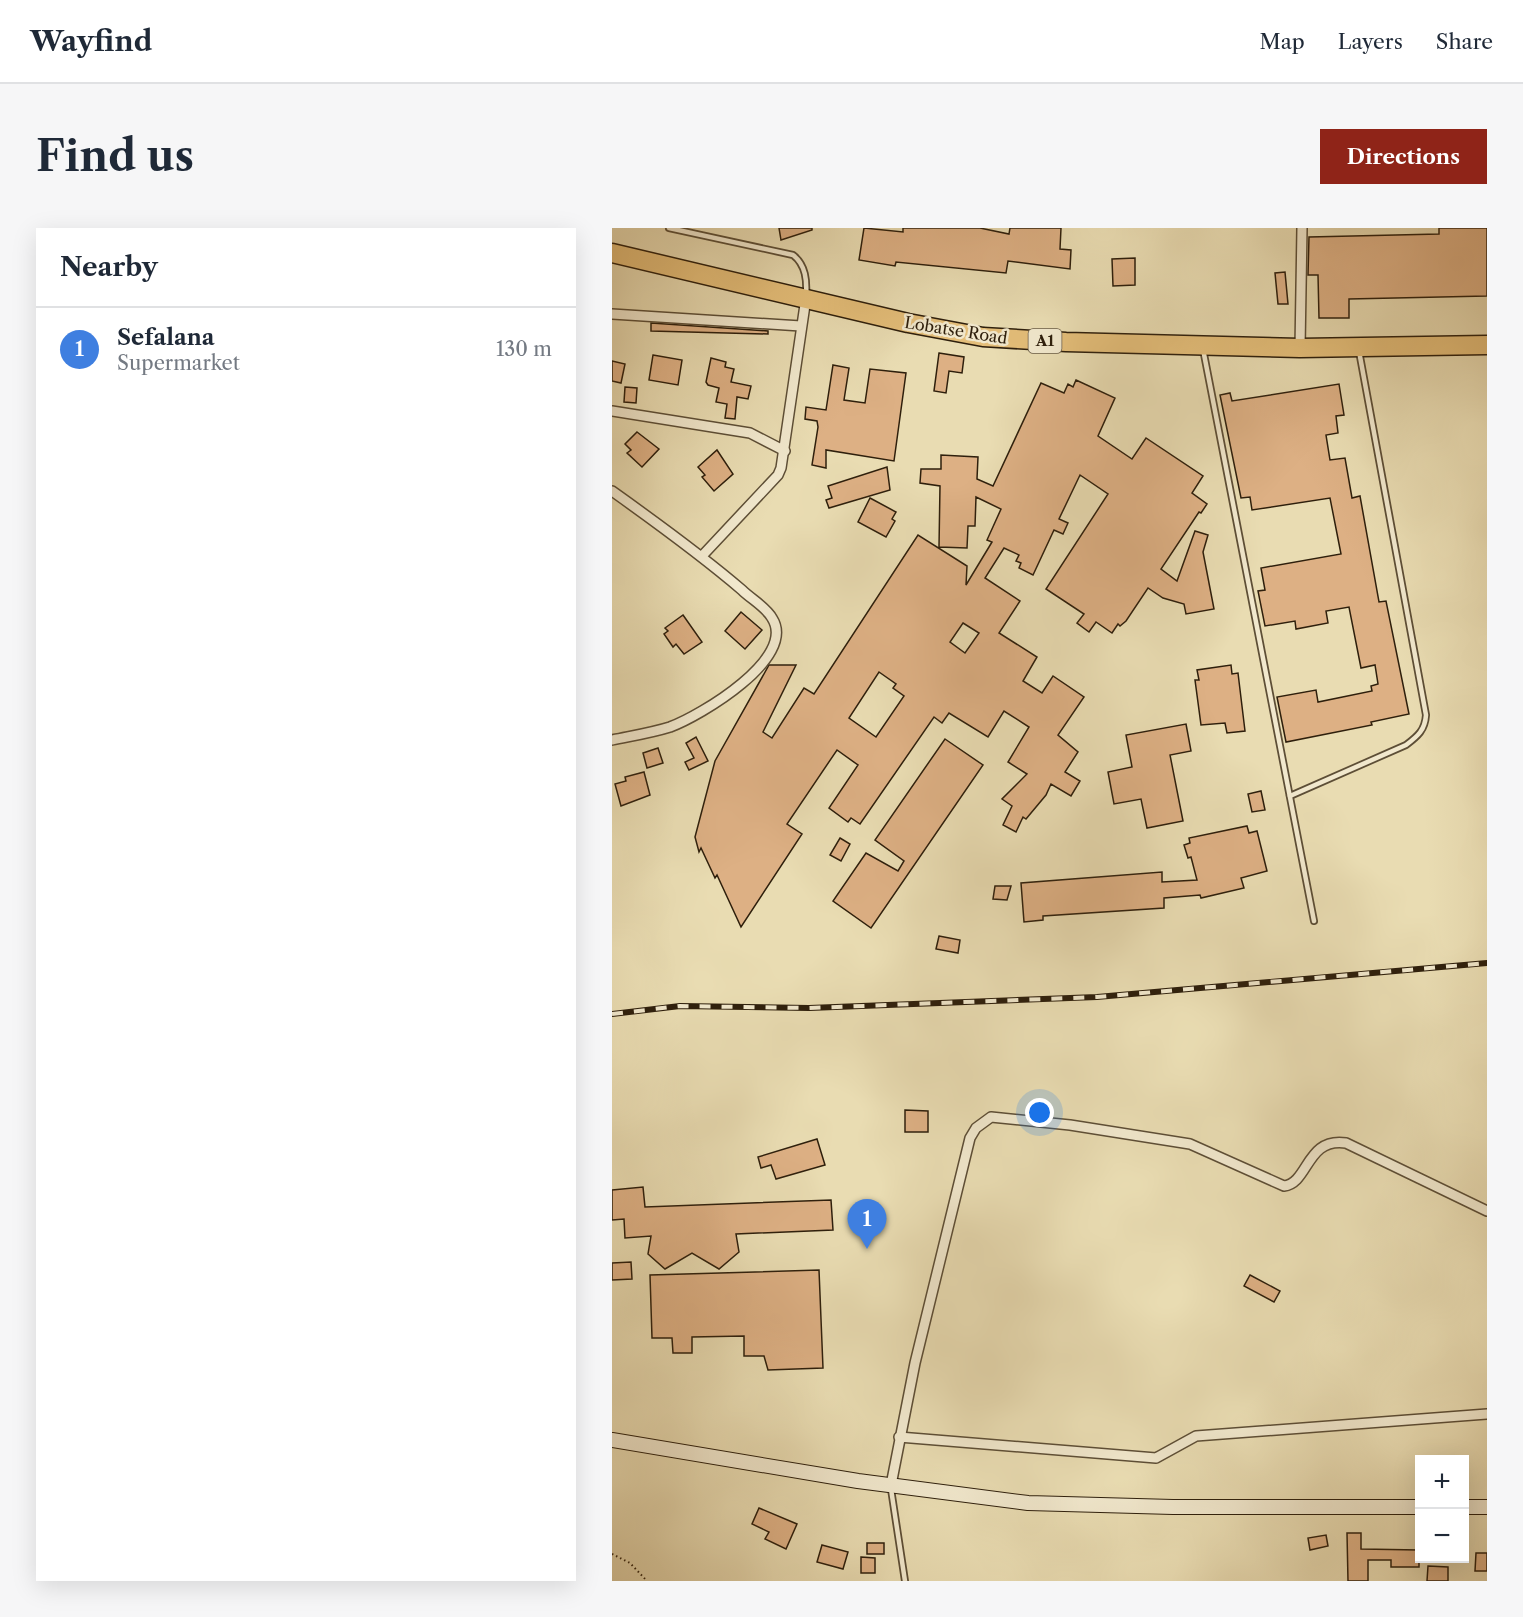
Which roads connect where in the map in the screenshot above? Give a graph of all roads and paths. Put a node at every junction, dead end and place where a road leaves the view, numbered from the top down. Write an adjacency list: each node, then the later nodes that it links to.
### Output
1 (669, 228): 4 (lane)
2 (1302, 228): 9 (street)
3 (612, 253): 4 (highway, Lobatse Road / A1)
4 (806, 298): 6 (street); 7 (highway, Lobatse Road / A1)
5 (612, 314): 6 (street)
6 (801, 326): 12 (street)
7 (1202, 345): 9 (highway, Lobatse Road / A1); 16 (lane)
8 (1487, 345): 10 (highway, Lobatse Road / A1)
9 (1300, 348): 10 (highway, Lobatse Road / A1)
10 (1358, 348): 16 (lane)
11 (612, 411): 12 (street)
12 (785, 451): 14 (street)
13 (612, 491): 14 (street)
14 (702, 556): 15 (street)
15 (612, 740)
16 (1290, 796): 17 (lane)
17 (1314, 921)
18 (1487, 1211): 20 (street)
19 (1487, 1414): 20 (street)
20 (899, 1437): 22 (street)
21 (612, 1440): 22 (main road)
22 (891, 1485): 23 (main road); 28 (lane)
23 (1415, 1507)
24 (1469, 1507): 25 (main road)
25 (1487, 1507)
26 (612, 1554): 27 (path)
27 (647, 1581)
28 (905, 1581)

